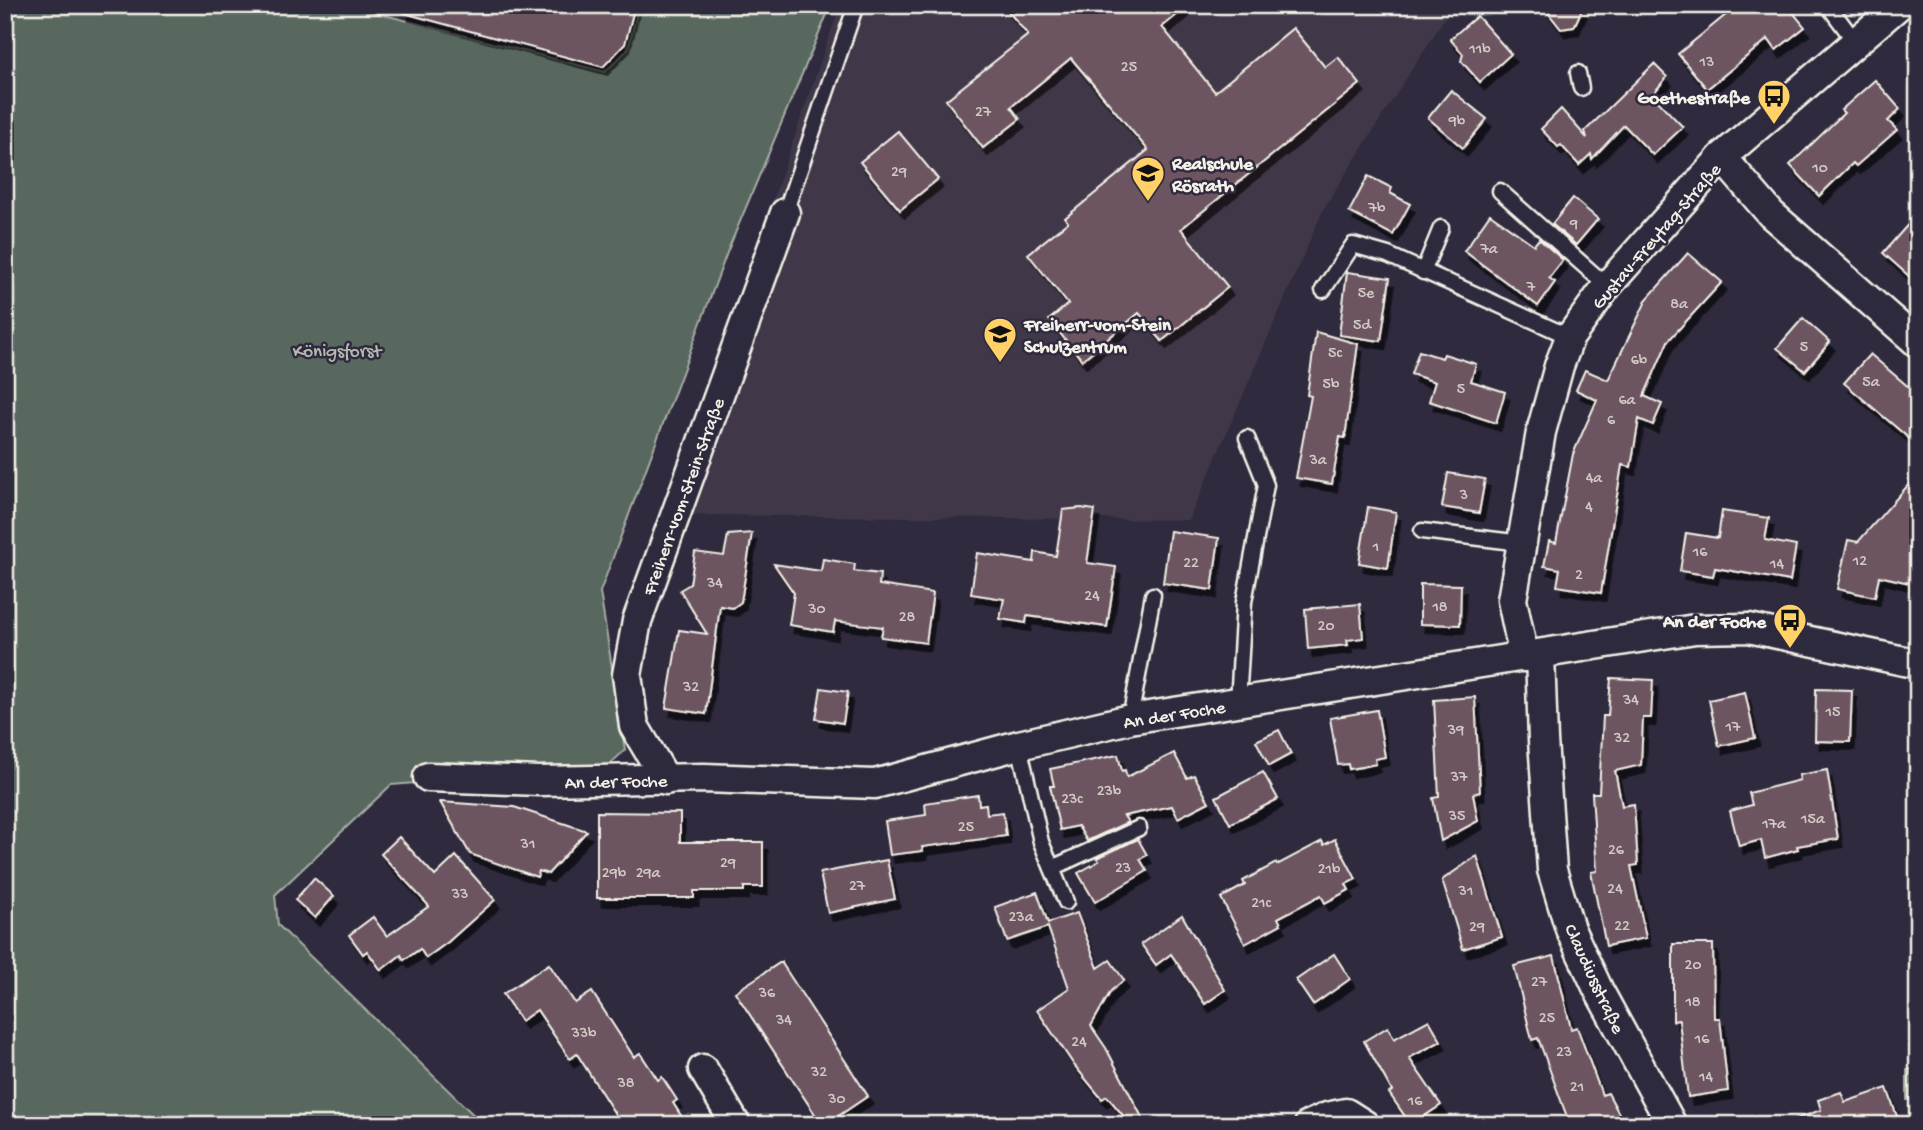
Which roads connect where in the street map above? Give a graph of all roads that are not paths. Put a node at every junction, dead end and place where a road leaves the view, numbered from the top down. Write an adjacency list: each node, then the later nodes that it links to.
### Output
1 (856, 5): 7 (lane)
2 (1828, 5): 4 (lane)
3 (1899, 5): 4 (street, Gustav-Freytag-Straße)
4 (1856, 43): 5 (street, Gustav-Freytag-Straße)
5 (1722, 157): 10 (street, Gustav-Freytag-Straße); 13 (street)
6 (1500, 191): 10 (lane)
7 (785, 213): 24 (street, Freiherr-vom-Stein-Straße)
8 (1441, 228): 9 (lane)
9 (1423, 272): 11 (lane); 12 (lane)
10 (1607, 286): 12 (street, Gustav-Freytag-Straße)
11 (1323, 290)
12 (1570, 337): 16 (street, Gustav-Freytag-Straße)
13 (1918, 342)
14 (1247, 438): 20 (lane)
15 (1422, 531): 16 (lane)
16 (1522, 542): 18 (street, Gustav-Freytag-Straße)
17 (1153, 595): 21 (lane)
18 (1532, 656): 19 (street, An der Foche); 20 (street, An der Foche); 32 (street, Claudiusstraße)
19 (1918, 664)
20 (1238, 703): 21 (street, An der Foche)
21 (1130, 719): 22 (street, An der Foche)
22 (1019, 745): 24 (street, An der Foche); 26 (lane)
23 (428, 777): 24 (street, An der Foche)
24 (666, 780)
25 (1139, 828): 26 (lane)
26 (1052, 868): 27 (lane)
27 (1066, 902)
28 (703, 1069): 29 (street)
29 (736, 1125)
30 (1309, 1125): 31 (street)
31 (1365, 1125)
32 (1672, 1125)

